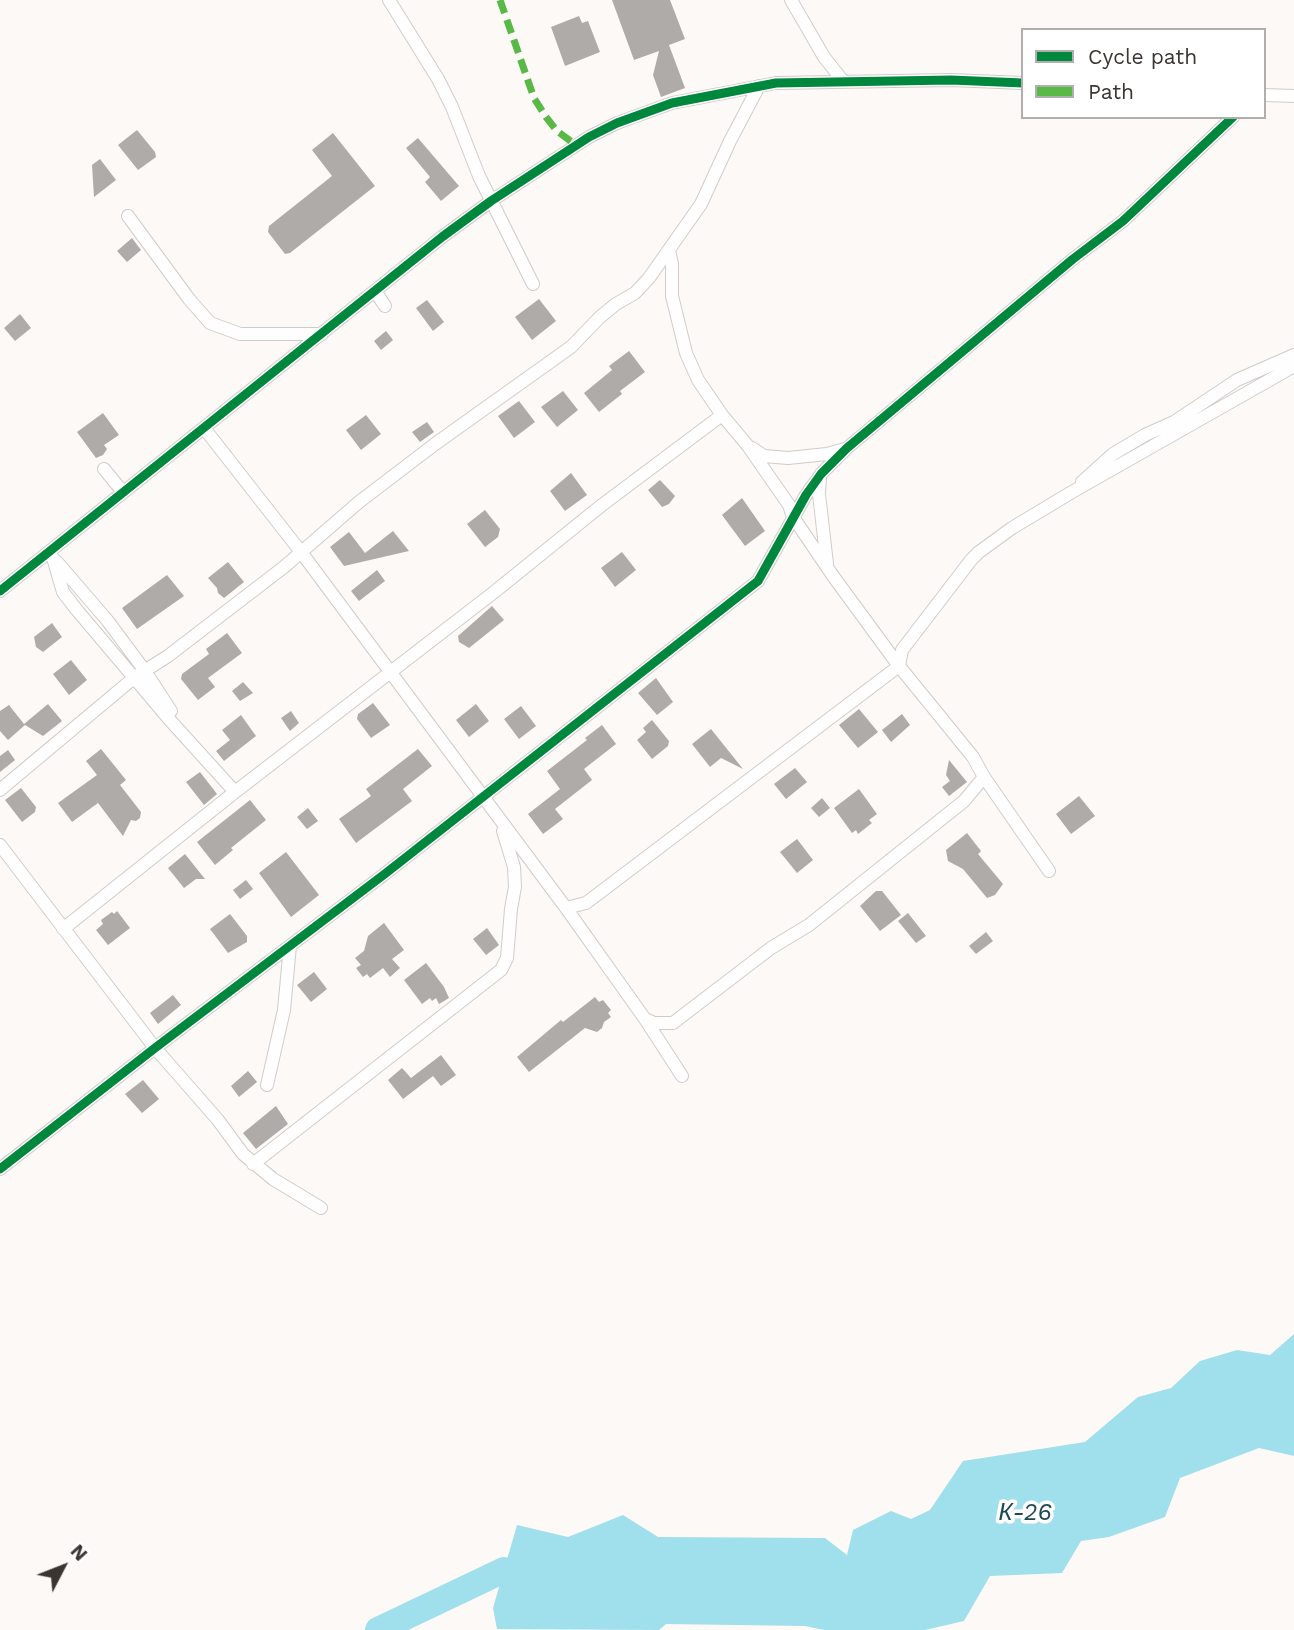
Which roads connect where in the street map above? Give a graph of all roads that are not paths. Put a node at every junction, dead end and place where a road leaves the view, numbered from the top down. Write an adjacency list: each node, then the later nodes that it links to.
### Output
1 (389, 0): 9 (street)
2 (791, 0): 3 (street)
3 (843, 81): 4 (street); 5 (street)
4 (1021, 83)
5 (759, 86): 9 (street); 11 (street)
6 (1266, 95): 7 (street)
7 (1294, 96)
8 (1231, 119): 21 (street)
9 (491, 201): 12 (street); 13 (street)
10 (128, 216): 15 (street)
11 (668, 250): 18 (street); 27 (street)
12 (533, 284)
13 (375, 291): 14 (street); 15 (street)
14 (385, 306)
15 (322, 334): 19 (street)
16 (1294, 355): 25 (street)
17 (1294, 366): 25 (street)
18 (722, 415): 20 (street); 32 (street)
19 (204, 428): 24 (street); 27 (street)
20 (748, 446): 21 (street); 26 (street)
21 (847, 448): 23 (street)
22 (103, 469): 24 (street)
23 (821, 474): 26 (street); 29 (street)
24 (123, 492): 28 (street)
25 (1072, 492): 31 (street)
26 (793, 516): 29 (street); 37 (street)
27 (301, 552): 32 (street); 33 (street)
28 (51, 555): 30 (street); 33 (street)
29 (828, 568): 31 (street)
30 (0, 591)
31 (899, 666): 34 (street); 41 (street)
32 (390, 671): 36 (street); 37 (street)
33 (140, 674): 35 (street); 36 (street)
34 (984, 778): 40 (street); 44 (street)
35 (0, 790)
36 (235, 792): 42 (street)
37 (482, 797): 38 (street); 43 (street)
38 (501, 822): 41 (street); 48 (street)
39 (0, 845): 42 (street)
40 (1049, 871)
41 (566, 908): 44 (street)
42 (63, 929): 45 (street)
43 (290, 946): 45 (street); 47 (street)
44 (645, 1019): 46 (street)
45 (155, 1048): 48 (street); 49 (street)
46 (682, 1076)
47 (267, 1085)
48 (253, 1164): 50 (street)
49 (0, 1169)
50 (321, 1208)

